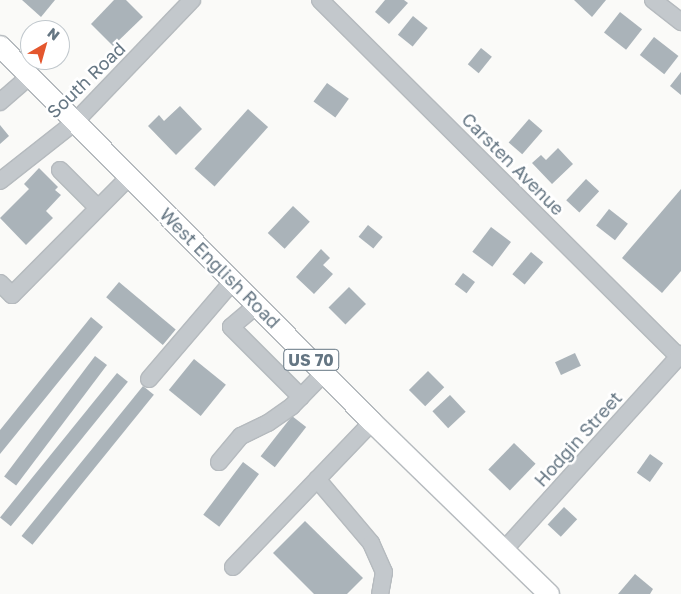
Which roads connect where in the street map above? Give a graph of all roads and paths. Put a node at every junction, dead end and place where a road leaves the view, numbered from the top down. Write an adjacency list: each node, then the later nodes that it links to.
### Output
1 (192, 0): 8 (street, South Road)
2 (320, 0): 16 (street, Carsten Avenue)
3 (653, 0): 4 (street)
4 (681, 22)
5 (0, 46): 6 (main road, West English Road / US 70)
6 (30, 76): 7 (street); 8 (main road, West English Road / US 70)
7 (0, 102)
8 (75, 122): 10 (main road, West English Road / US 70); 11 (street, South Road)
9 (60, 170): 12 (street)
10 (130, 177): 12 (street); 13 (main road, West English Road / US 70)
11 (0, 181)
12 (97, 207): 14 (street)
13 (233, 281): 15 (main road, West English Road / US 70); 18 (street)
14 (0, 283)
15 (257, 305): 17 (main road, West English Road / US 70); 19 (street)
16 (680, 355): 23 (street, Hodgin Street)
17 (324, 373): 19 (street); 20 (main road, West English Road / US 70)
18 (149, 379)
19 (301, 397): 21 (street)
20 (372, 422): 22 (street); 23 (main road, West English Road / US 70)
21 (219, 462)
22 (317, 479): 24 (street); 25 (street)
23 (504, 550): 26 (main road, West English Road / US 70)
24 (233, 567)
25 (380, 594)
26 (549, 594)

